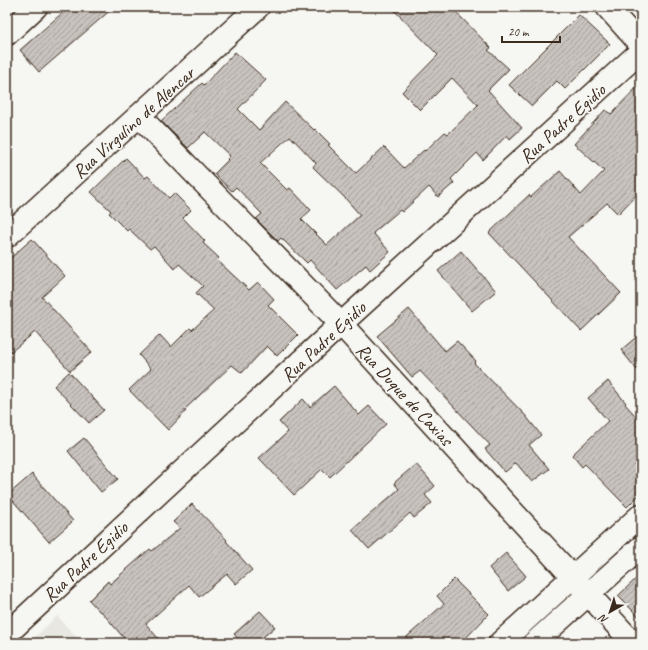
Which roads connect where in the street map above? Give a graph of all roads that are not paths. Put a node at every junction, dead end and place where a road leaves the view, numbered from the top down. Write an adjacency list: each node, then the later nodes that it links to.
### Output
1 (36, 7): 4 (street)
2 (258, 7): 7 (street, Rua Virgulino de Alencar)
3 (607, 7): 5 (street)
4 (7, 34)
5 (641, 45)
6 (641, 51): 9 (street, Rua Padre Egidio)
7 (139, 116): 8 (street, Rua Virgulino de Alencar); 9 (street, Rua Duque de Caxias)
8 (7, 236)
9 (340, 324): 12 (street, Rua Duque de Caxias); 14 (street, Rua Padre Egidio)
10 (641, 515): 12 (street)
11 (641, 547): 13 (street)
12 (573, 577): 13 (street, Rua Duque de Caxias); 15 (street)
13 (589, 594): 16 (street); 17 (street, Rua Duque de Caxias)
14 (7, 634)
15 (500, 643)
16 (534, 643)
17 (633, 643)

